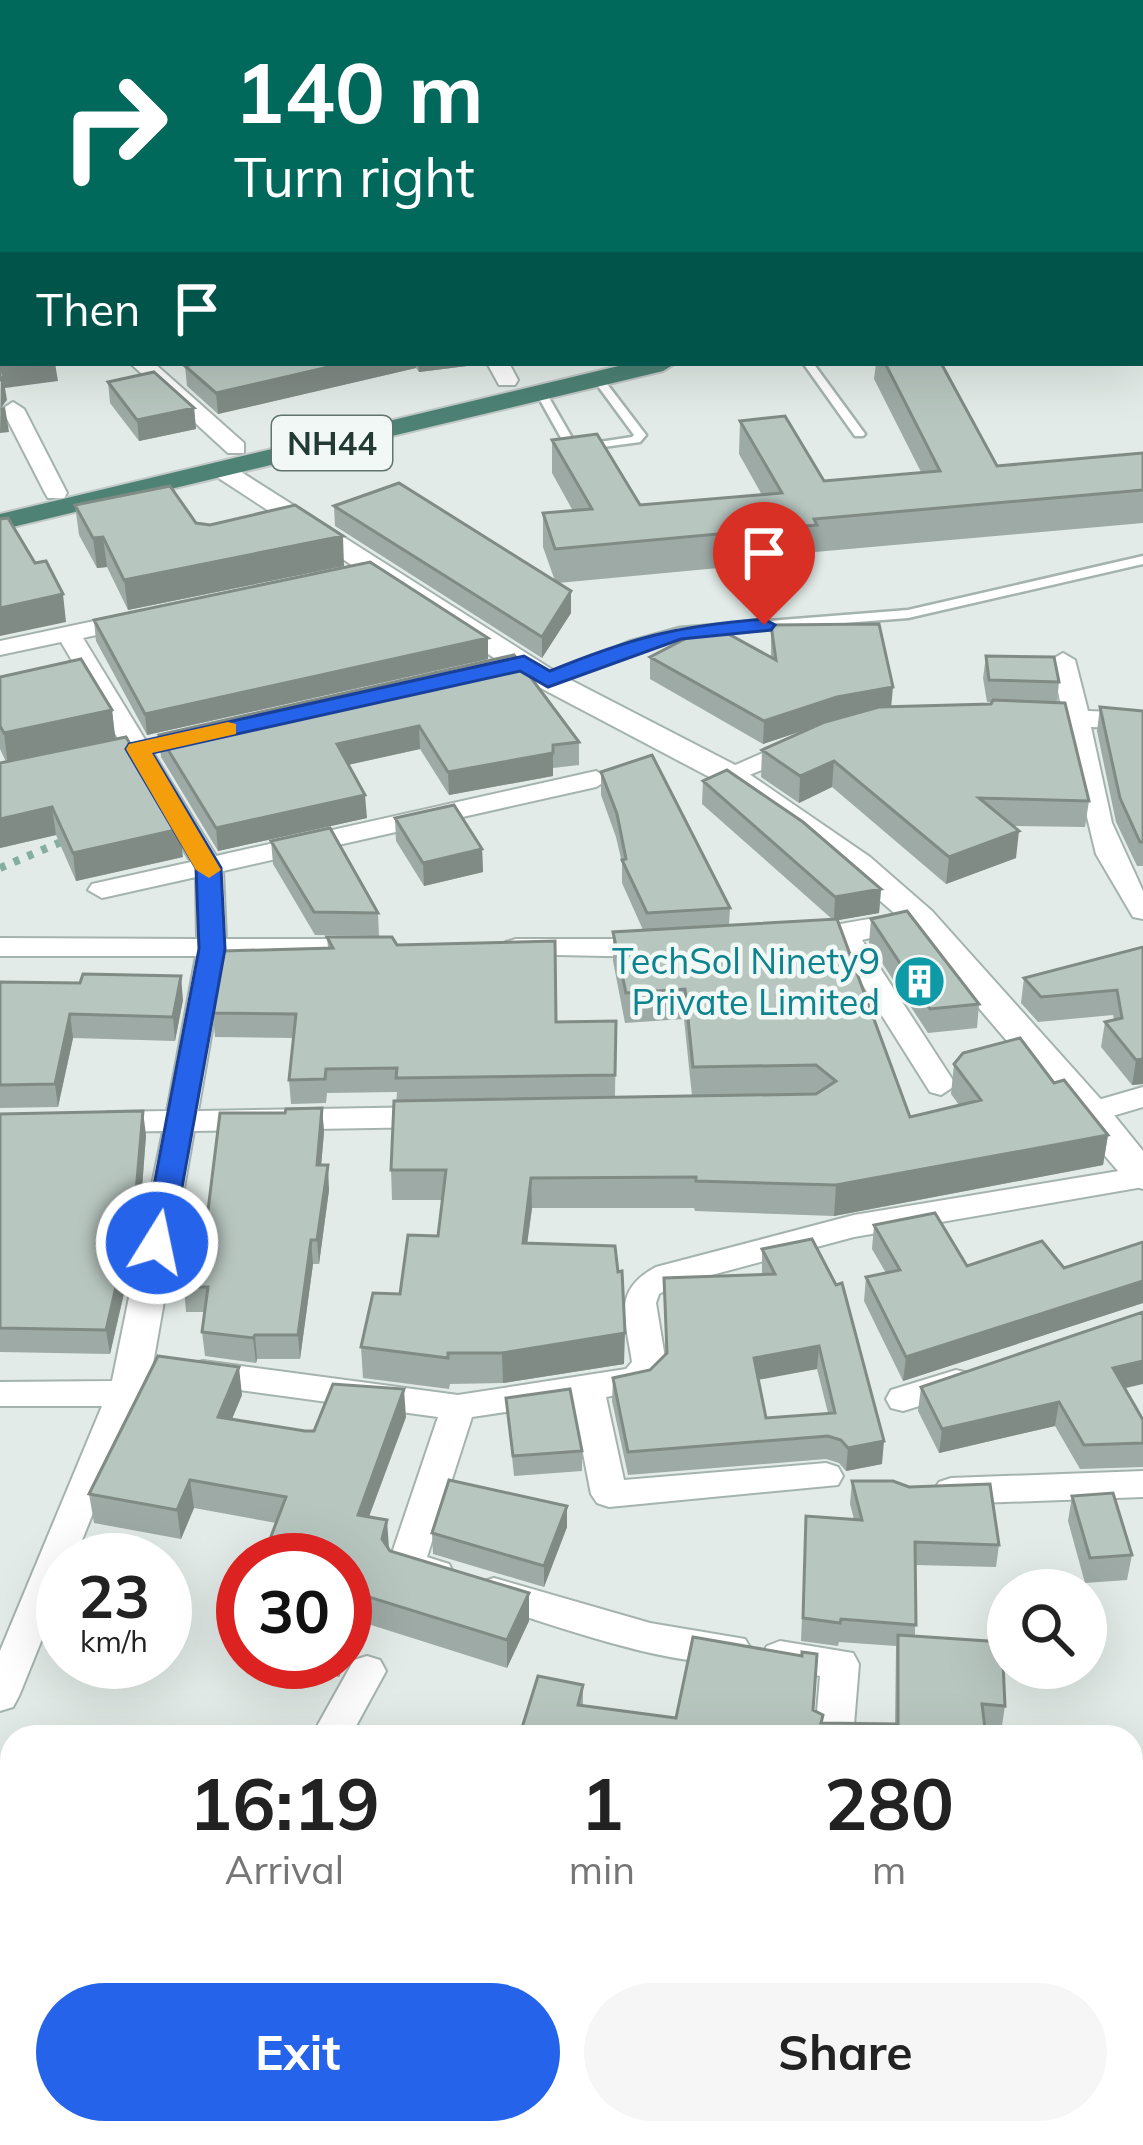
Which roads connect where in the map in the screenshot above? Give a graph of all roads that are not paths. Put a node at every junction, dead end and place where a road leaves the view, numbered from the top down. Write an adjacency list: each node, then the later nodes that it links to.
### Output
1 (144, 366): 9 (street)
2 (631, 366): 4 (highway, NH44)
3 (810, 366): 8 (lane)
4 (589, 370): 5 (highway, NH44); 6 (highway, NH44); 6 (lane)
5 (502, 372): 9 (highway, NH44)
6 (539, 391): 9 (highway, NH44)
7 (13, 409): 10 (street)
8 (859, 434)
9 (231, 460): 10 (highway, NH44); 12 (highway, NH44); 14 (street)
10 (56, 493): 11 (highway, NH44)
11 (0, 505)
12 (0, 522)
13 (1143, 560): 20 (lane)
14 (379, 570): 15 (street); 20 (street)
15 (335, 579)
16 (157, 615): 17 (street)
17 (68, 633): 18 (street); 28 (street)
18 (0, 648)
19 (1064, 660): 23 (street)
20 (536, 672): 21 (street); 26 (street)
21 (478, 673)
22 (994, 716): 23 (street)
23 (1080, 719): 24 (street); 30 (street)
24 (1143, 722)
25 (814, 739): 26 (street)
26 (728, 774): 31 (street)
27 (596, 778): 28 (street)
28 (209, 868): 29 (street); 38 (street)
29 (102, 890)
30 (1143, 911)
31 (920, 918): 32 (street); 41 (street)
32 (845, 935): 33 (street); 39 (street)
33 (776, 940)
34 (0, 946): 38 (street)
35 (685, 946): 37 (street)
36 (378, 948): 38 (street)
37 (496, 948)
38 (212, 949): 43 (street)
39 (941, 1084)
40 (1143, 1097): 41 (street)
41 (1092, 1112): 45 (street)
42 (461, 1116): 43 (street)
43 (178, 1121): 44 (street); 47 (street)
44 (85, 1122)
45 (1143, 1177): 48 (street)
46 (988, 1371): 50 (street)
47 (151, 1373): 49 (street); 51 (street); 56 (street)
48 (588, 1390): 51 (street); 52 (street)
49 (0, 1394)
50 (903, 1399)
51 (458, 1407): 58 (street)
52 (826, 1476)
53 (1143, 1484): 54 (street)
54 (906, 1492)
55 (357, 1689): 57 (street)
56 (0, 1696)
57 (337, 1725)
58 (834, 1725)

